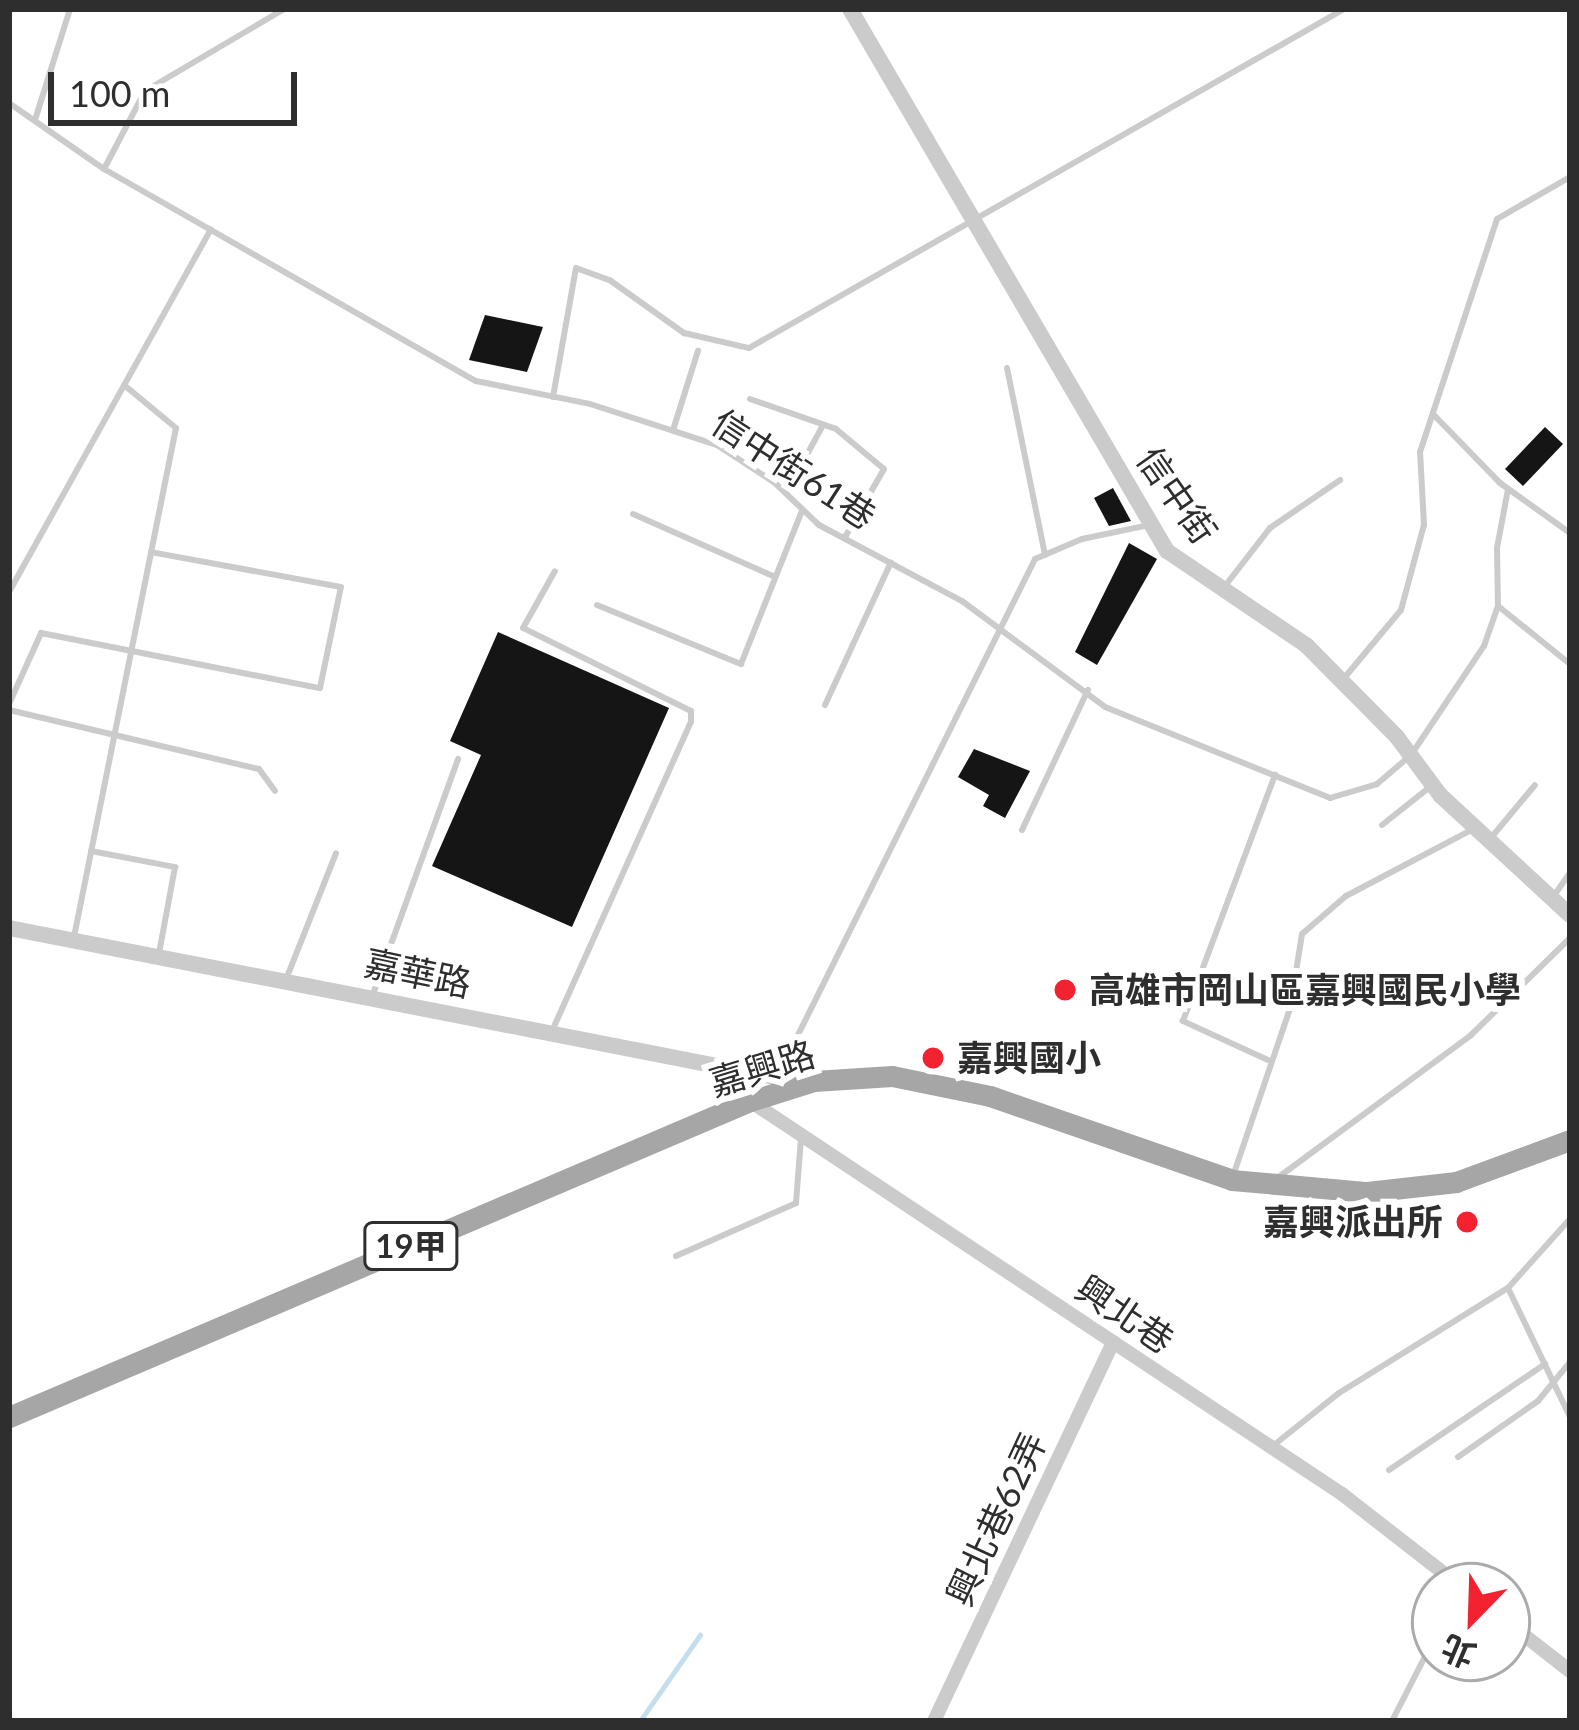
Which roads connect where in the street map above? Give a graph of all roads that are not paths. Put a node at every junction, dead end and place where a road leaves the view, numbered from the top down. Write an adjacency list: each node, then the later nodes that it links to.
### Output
1 (70, 9): 6 (lane)
2 (284, 9): 7 (lane)
3 (850, 9): 9 (street, 信中街)
4 (1344, 9): 9 (lane)
5 (9, 103): 6 (lane, 信中街61巷)
6 (34, 120): 7 (lane, 信中街61巷)
7 (104, 169): 10 (lane, 信中街61巷)
8 (1570, 177): 16 (lane)
9 (973, 220): 14 (lane); 24 (street, 信中街)
10 (211, 229): 13 (lane); 14 (lane, 信中街61巷)
11 (698, 351): 18 (lane)
12 (1007, 368): 28 (lane)
13 (124, 385): 27 (lane); 33 (lane)
14 (553, 397): 18 (lane, 信中街61巷)
15 (750, 399): 17 (lane)
16 (1432, 414): 20 (lane); 39 (lane)
17 (824, 425): 21 (lane); 26 (lane)
18 (674, 427): 21 (lane, 信中街61巷)
19 (1340, 480): 32 (lane)
20 (1508, 489): 25 (lane); 35 (lane)
21 (787, 493): 22 (lane, 信中街61巷)
22 (803, 509): 26 (lane, 信中街61巷); 31 (lane)
23 (633, 514): 31 (lane)
24 (1149, 525): 28 (lane); 32 (street, 信中街)
25 (1570, 532)
26 (844, 537): 29 (lane, 信中街61巷)
27 (151, 552): 37 (lane); 37 (lane)
28 (1045, 555): 36 (lane)
29 (891, 562): 36 (lane, 信中街61巷); 41 (lane)
30 (555, 571): 64 (lane)
31 (775, 578): 34 (lane)
32 (1220, 591): 39 (street, 信中街)
33 (9, 592)
34 (597, 605)
35 (1498, 606): 38 (lane); 44 (lane)
36 (996, 625): 40 (lane, 信中街61巷); 67 (lane)
37 (131, 650): 42 (lane); 43 (lane)
38 (1570, 664)
39 (1343, 680): 44 (street, 信中街)
40 (1088, 690): 46 (lane, 信中街61巷); 51 (lane)
41 (825, 705)
42 (9, 707): 43 (lane)
43 (114, 738): 49 (lane); 53 (lane)
44 (1411, 755): 46 (lane, 信中街61巷); 47 (street, 信中街)
45 (458, 759): 63 (lane)
46 (1275, 775): 65 (lane)
47 (1432, 785): 50 (lane); 52 (street, 信中街)
48 (1535, 785): 52 (lane)
49 (275, 791)
50 (1382, 825)
51 (1022, 830)
52 (1481, 835): 56 (street, 信中街); 65 (lane)
53 (91, 851): 60 (lane); 61 (lane)
54 (337, 853): 62 (lane)
55 (1570, 873): 56 (lane)
56 (1551, 900): 57 (street, 信中街)
57 (1570, 915)
58 (9, 928): 60 (street, 嘉華路)
59 (1570, 938): 72 (lane)
60 (73, 940): 61 (street, 嘉華路)
61 (158, 956): 62 (street, 嘉華路)
62 (286, 981): 63 (street, 嘉華路)
63 (372, 997): 64 (street, 嘉華路)
64 (550, 1034): 67 (street, 嘉華路)
65 (1268, 1060): 71 (lane)
66 (814, 1081): 67 (street, 嘉華路); 68 (main road, 嘉興路 / 19甲); 71 (main road, 嘉興路 / 19甲)
67 (775, 1082)
68 (750, 1101): 69 (street, 興北巷); 80 (main road, 嘉興路 / 19甲)
69 (801, 1135): 74 (lane); 76 (street, 興北巷)
70 (1570, 1140): 72 (main road, 嘉興路 / 19甲)
71 (1232, 1180): 72 (main road, 嘉興路 / 19甲)
72 (1269, 1185)
73 (1570, 1220): 75 (lane)
74 (676, 1256)
75 (1508, 1288): 78 (lane); 82 (lane)
76 (1113, 1342): 82 (street, 興北巷); 89 (street, 興北巷62弄)
77 (1570, 1362): 79 (lane)
78 (1545, 1364): 79 (lane); 84 (lane)
79 (1552, 1379): 81 (lane); 83 (lane)
80 (9, 1417)
81 (1570, 1417)
82 (1271, 1447): 85 (street, 興北巷)
83 (1458, 1457)
84 (1389, 1470)
85 (1427, 1562)
86 (1531, 1641): 87 (street)
87 (1570, 1671)
88 (1412, 1682): 90 (lane)
89 (934, 1721)
90 (1392, 1721)

